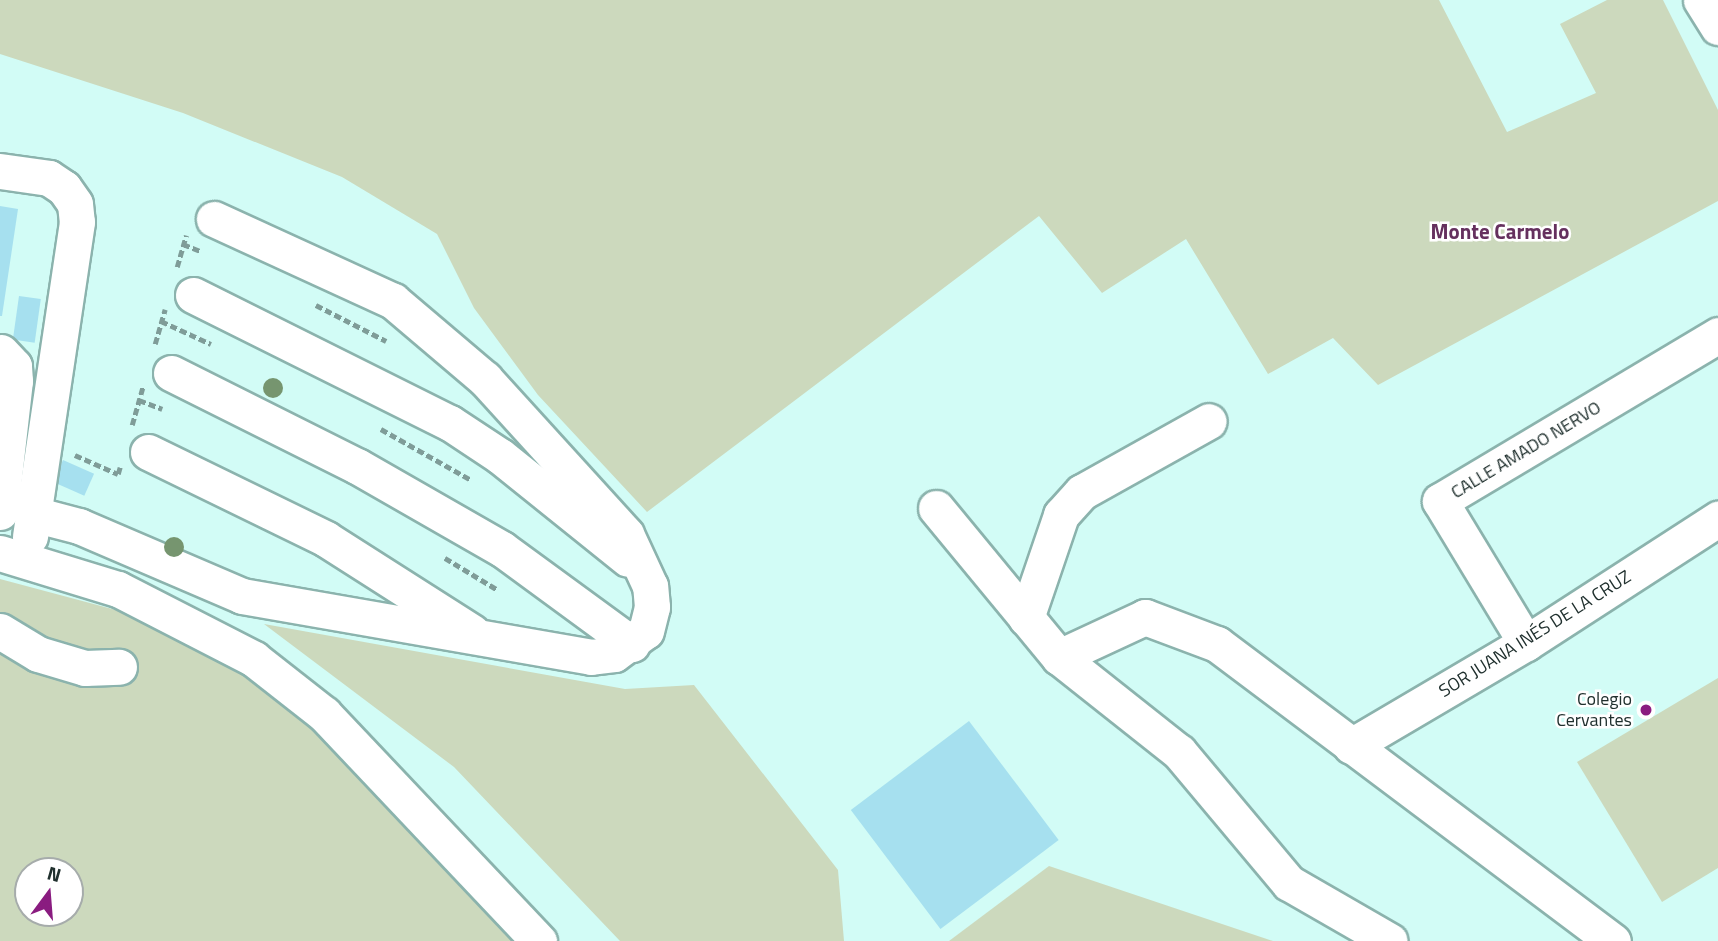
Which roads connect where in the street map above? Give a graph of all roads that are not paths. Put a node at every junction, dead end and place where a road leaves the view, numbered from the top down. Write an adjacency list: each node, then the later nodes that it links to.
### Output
1 (1701, 0): 2 (street)
2 (1718, 27)
3 (0, 171): 12 (street)
4 (200, 225): 15 (street)
5 (179, 287): 15 (street)
6 (1718, 335): 19 (street, CALLE AMADO NERVO)
7 (1, 352): 12 (street)
8 (157, 364): 20 (street)
9 (1209, 421): 16 (street)
10 (133, 450): 18 (street)
11 (936, 508): 16 (street)
12 (16, 513): 14 (street); 18 (street)
13 (1718, 519): 19 (street, SOR JUANA INÉS DE LA CRUZ)
14 (13, 556): 24 (street)
15 (643, 570): 20 (street)
16 (1026, 618): 21 (street)
17 (0, 631): 22 (street)
18 (479, 637): 20 (street)
19 (1526, 643): 23 (street, SOR JUANA INÉS DE LA CRUZ)
20 (632, 644)
21 (1059, 657): 23 (street); 25 (street)
22 (119, 667)
23 (1351, 746): 26 (street)
24 (539, 941)
25 (1390, 941)
26 (1613, 941)

